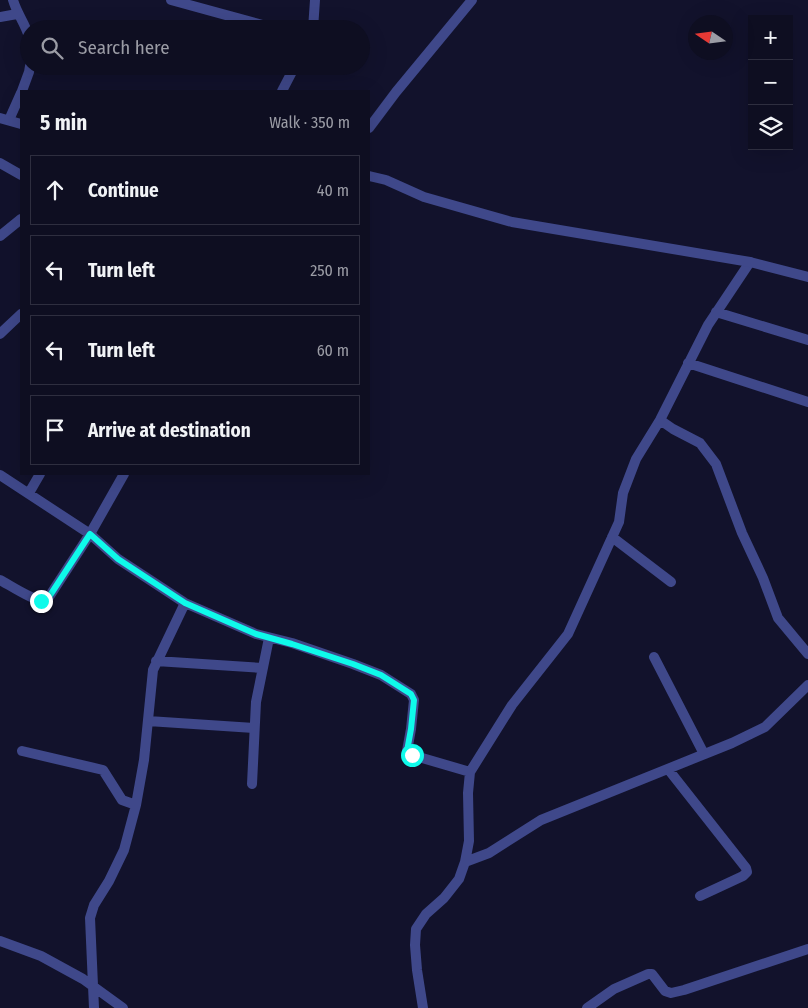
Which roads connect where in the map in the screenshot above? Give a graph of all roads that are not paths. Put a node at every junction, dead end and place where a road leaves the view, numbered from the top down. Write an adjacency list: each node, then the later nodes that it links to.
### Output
1 (13, 0): 5 (street)
2 (171, 0): 8 (street)
3 (315, 0): 9 (street)
4 (472, 0): 17 (street)
5 (17, 14): 6 (street); 7 (street)
6 (0, 17)
7 (22, 20)
8 (244, 20)
9 (314, 20)
10 (28, 75): 12 (street)
11 (290, 75): 13 (street)
12 (23, 90)
13 (283, 90)
14 (20, 95): 15 (street)
15 (4, 119): 16 (street)
16 (20, 124)
17 (370, 127)
18 (0, 163): 19 (street)
19 (20, 174)
20 (370, 176): 23 (street)
21 (20, 220): 22 (street)
22 (0, 236)
23 (750, 262): 24 (street); 25 (street)
24 (808, 277)
25 (716, 312): 28 (street); 29 (street)
26 (20, 315): 27 (street)
27 (0, 334)
28 (808, 340)
29 (688, 363): 30 (street); 31 (street)
30 (808, 402)
31 (660, 420): 37 (street); 42 (street)
32 (0, 475): 35 (street)
33 (39, 475): 35 (street)
34 (123, 475): 36 (street)
35 (29, 493): 36 (street)
36 (90, 534): 38 (street); 40 (street)
37 (612, 537): 39 (street); 52 (street)
38 (0, 580)
39 (670, 582)
40 (185, 603): 41 (street); 44 (street)
41 (269, 638): 45 (street); 52 (street)
42 (808, 654)
43 (654, 657): 50 (street)
44 (156, 661): 45 (street); 47 (street)
45 (263, 668): 48 (street)
46 (808, 685): 50 (street)
47 (148, 721): 48 (street); 54 (street)
48 (254, 728): 53 (street)
49 (22, 751): 54 (street)
50 (704, 754): 51 (street)
51 (668, 769): 55 (street); 56 (street)
52 (470, 772): 55 (street)
53 (252, 784)
54 (136, 805): 59 (street)
55 (465, 862): 62 (street)
56 (700, 896)
57 (0, 941): 59 (street)
58 (808, 949): 63 (street)
59 (93, 987): 60 (street); 61 (street)
60 (94, 1008)
61 (123, 1008)
62 (423, 1008)
63 (587, 1008)

